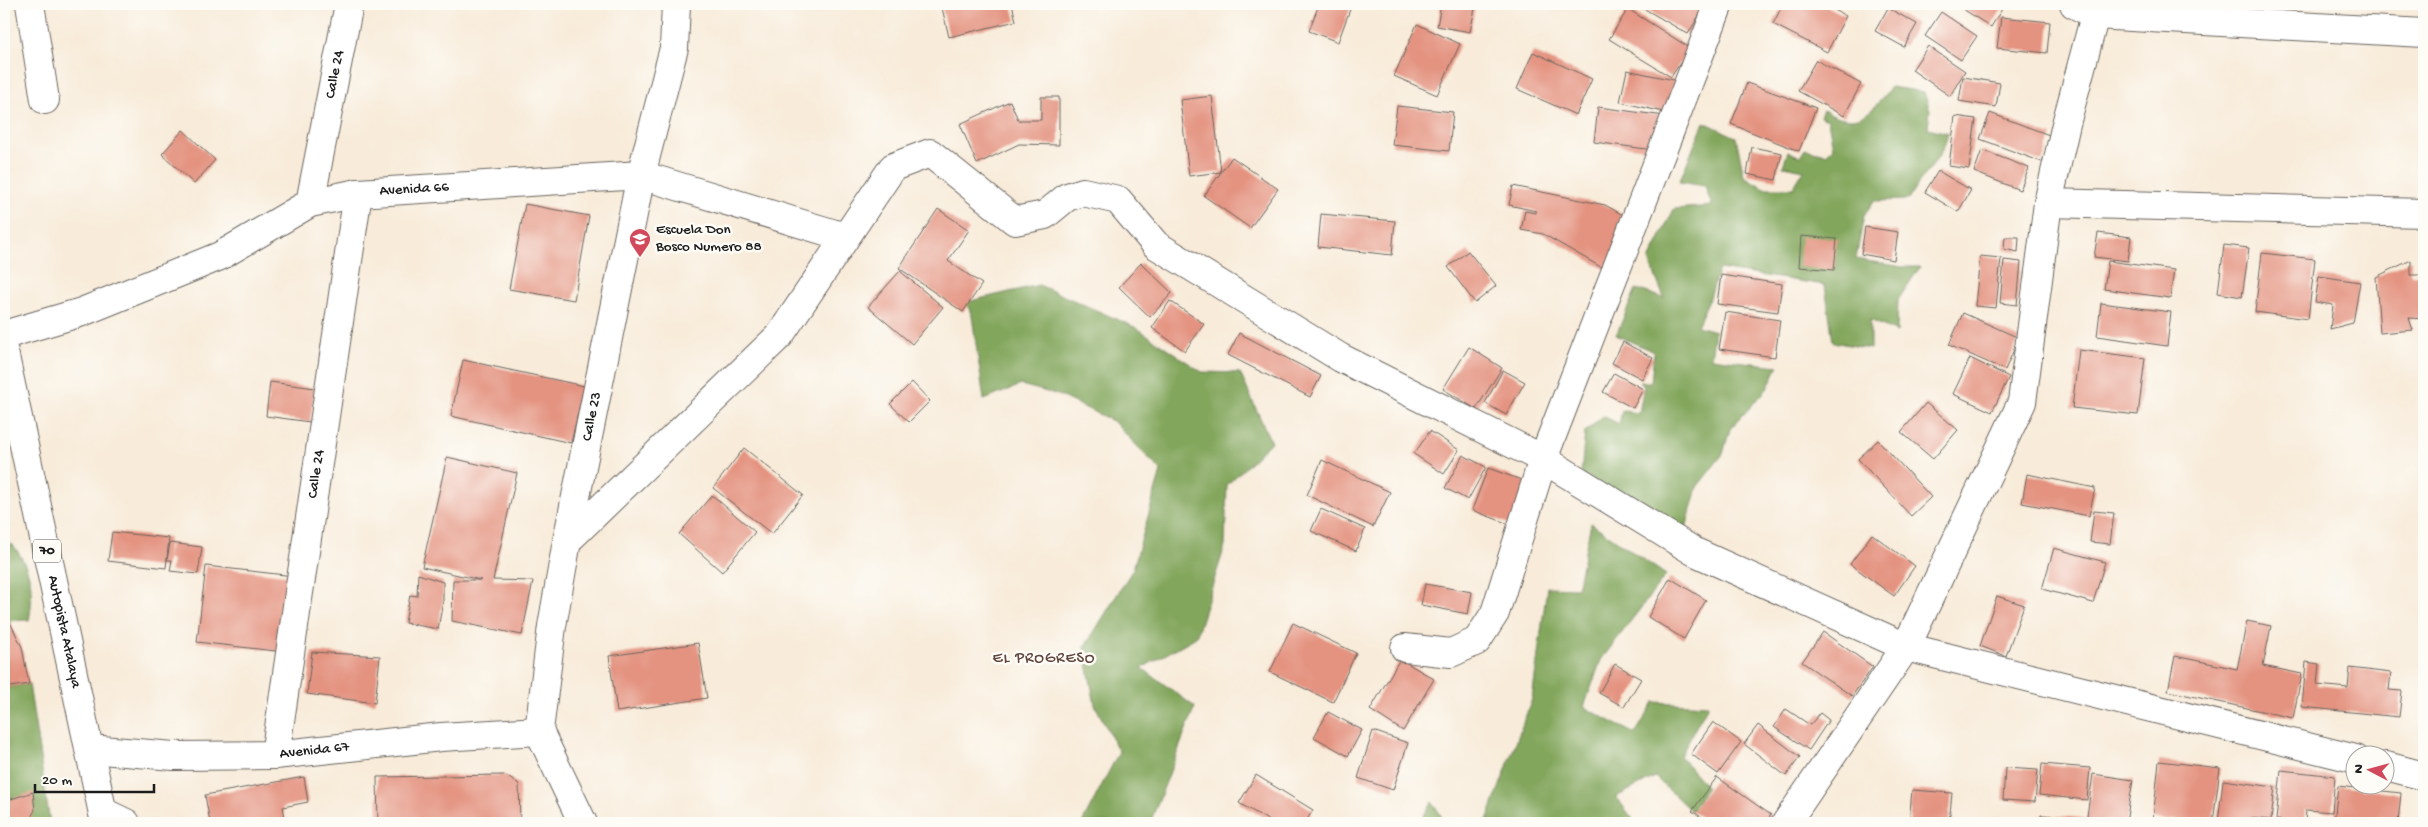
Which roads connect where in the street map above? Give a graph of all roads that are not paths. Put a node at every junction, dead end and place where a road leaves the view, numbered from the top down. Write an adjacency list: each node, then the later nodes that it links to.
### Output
1 (30, 4): 8 (street)
2 (350, 4): 11 (street, Calle 24)
3 (676, 4): 9 (street, Calle 23)
4 (1719, 4): 17 (street)
5 (2123, 4): 6 (street)
6 (2090, 8): 7 (street); 12 (street)
7 (2424, 34)
8 (46, 100)
9 (641, 175): 10 (street, Avenida 66); 14 (street, Avenida 66); 18 (street, Calle 23)
10 (358, 192): 11 (street, Avenida 66); 23 (street, Calle 24)
11 (310, 203): 15 (street, Avenida 66)
12 (2048, 203): 13 (street); 19 (street)
13 (2424, 212)
14 (845, 236): 17 (street); 18 (street)
15 (4, 335)
16 (4, 352): 22 (street, Autopista Atalaya / 70)
17 (1543, 458): 19 (street); 20 (street)
18 (567, 541): 21 (street, Calle 23)
19 (1906, 647): 24 (street); 29 (street)
20 (1405, 648)
21 (539, 730): 23 (street, Avenida 67); 28 (street)
22 (89, 749): 23 (street, Avenida 67); 27 (street, Autopista Atalaya / 70)
23 (275, 755)
24 (2346, 757)
25 (2396, 769): 26 (street)
26 (2424, 776)
27 (111, 820)
28 (583, 823)
29 (1786, 823)

